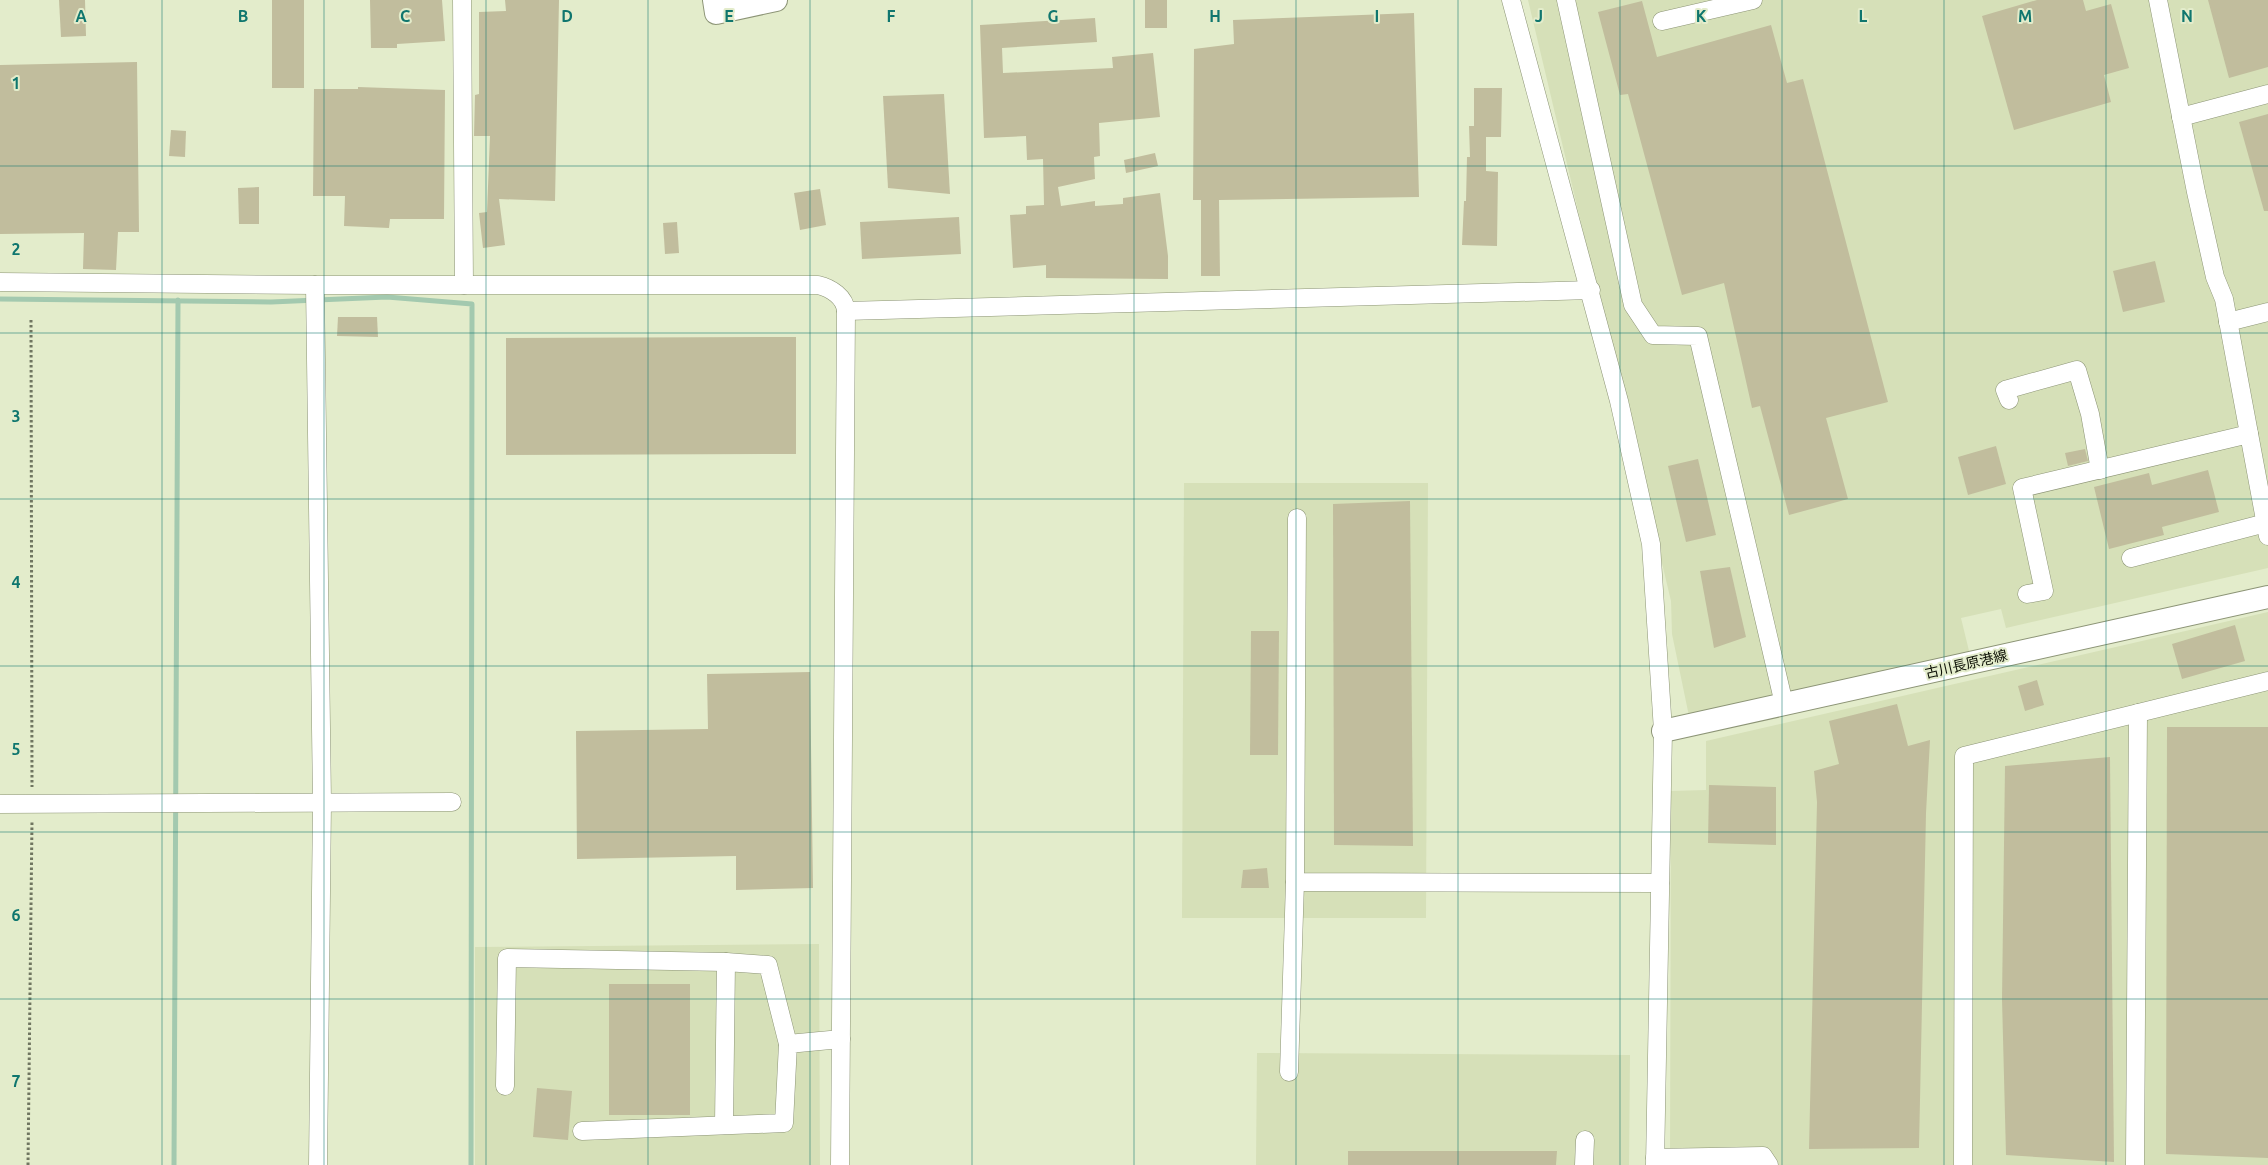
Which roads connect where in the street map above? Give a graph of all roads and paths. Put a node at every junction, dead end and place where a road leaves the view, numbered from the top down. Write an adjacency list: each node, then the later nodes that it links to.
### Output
1 (462, 0): 12 (street)
2 (714, 0): 3 (main road)
3 (776, 0)
4 (1511, 0): 14 (street)
5 (1566, 0): 28 (street)
6 (1754, 0): 8 (street)
7 (2158, 0): 10 (street)
8 (1662, 21)
9 (2268, 94): 10 (street)
10 (2181, 117): 18 (street)
11 (0, 282): 13 (street)
12 (464, 285): 13 (street); 15 (street)
13 (316, 289): 31 (street)
14 (1591, 290): 15 (street); 30 (street)
15 (846, 311): 38 (street)
16 (2268, 312): 18 (street)
17 (31, 320): 34 (path)
18 (2228, 322): 20 (street)
19 (2009, 400): 21 (street)
20 (2249, 434): 21 (street); 23 (street)
21 (2100, 470): 25 (street)
22 (1297, 518): 35 (street)
23 (2267, 530): 24 (street)
24 (2131, 558)
25 (2027, 594)
26 (2268, 596): 28 (main road, 古川長原港線)
27 (2268, 681): 29 (street)
28 (1784, 704): 30 (main road, 古川長原港線)
29 (2138, 713): 51 (street); 52 (street)
30 (1663, 731): 36 (street)
31 (322, 802): 32 (street); 34 (street); 47 (street)
32 (452, 802)
33 (0, 804): 34 (street)
34 (32, 804): 46 (path)
35 (1295, 882): 36 (street); 40 (street)
36 (1660, 883): 45 (street)
37 (726, 962): 39 (street); 41 (street); 42 (street)
38 (841, 1039): 39 (street); 48 (street)
39 (788, 1044): 42 (street)
40 (1289, 1072)
41 (505, 1086)
42 (724, 1125): 43 (street)
43 (582, 1130)
44 (1584, 1140): 49 (street)
45 (1655, 1162): 50 (street)
46 (28, 1165)
47 (318, 1165)
48 (840, 1165)
49 (1584, 1165)
50 (1769, 1165)
51 (1963, 1165)
52 (2135, 1165)

